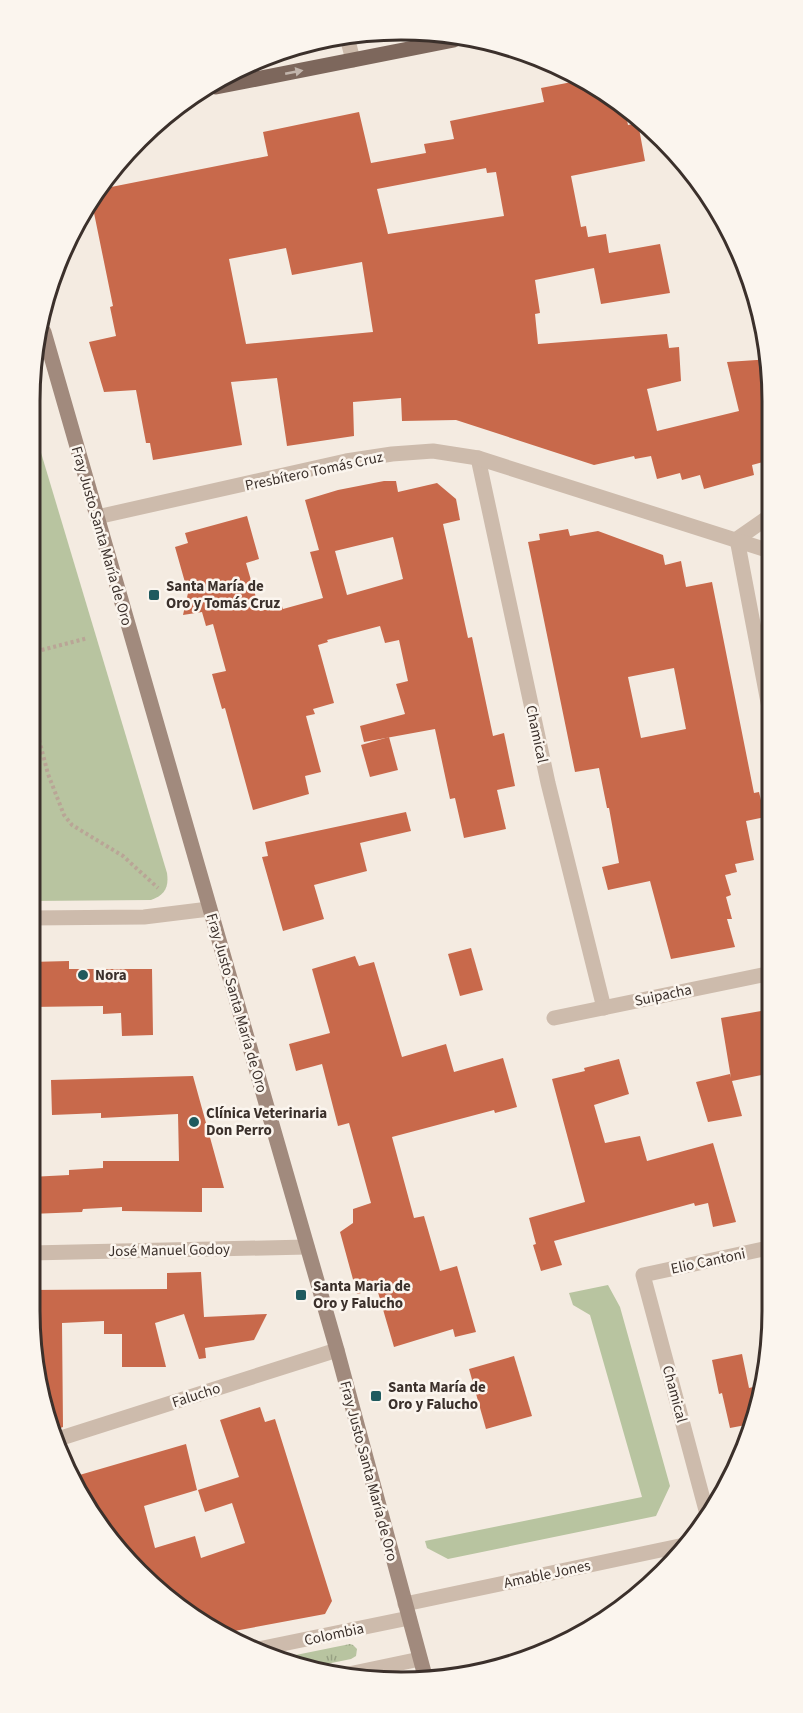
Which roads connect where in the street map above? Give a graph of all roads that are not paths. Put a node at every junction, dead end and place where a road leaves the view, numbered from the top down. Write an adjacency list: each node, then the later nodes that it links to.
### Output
1 (439, 43): 3 (main road)
2 (349, 45): 3 (street)
3 (353, 60): 4 (main road, one-way to 3)
4 (230, 84)
5 (46, 339): 7 (main road, Fray Justo Santa María de Oro)
6 (478, 458): 7 (street, Presbítero Tomás Cruz); 9 (street, Presbítero Tomás Cruz); 15 (street, Chamical)
7 (97, 517): 12 (main road, Fray Justo Santa María de Oro)
8 (762, 522): 9 (street)
9 (737, 539): 10 (street, Presbítero Tomás Cruz); 11 (street)
10 (762, 548)
11 (762, 671)
12 (210, 909): 13 (street); 17 (main road, Fray Justo Santa María de Oro)
13 (41, 918)
14 (762, 975): 15 (street, Suipacha)
15 (604, 1008): 16 (street, Suipacha)
16 (554, 1018)
17 (307, 1246): 19 (street, José Manuel Godoy); 21 (main road, Fray Justo Santa María de Oro)
18 (762, 1249): 20 (street, Elio Cantoni)
19 (41, 1253)
20 (643, 1275): 23 (street, Chamical)
21 (337, 1350): 22 (street, Falucho); 25 (main road, Fray Justo Santa María de Oro)
22 (63, 1437)
23 (705, 1507)
24 (675, 1547): 25 (street, Amable Jones)
25 (407, 1611): 26 (street, Colombia); 27 (main road, Fray Justo Santa María de Oro)
26 (267, 1647)
27 (420, 1659): 28 (street); 29 (main road, Fray Justo Santa María de Oro)
28 (366, 1670)
29 (424, 1672)

